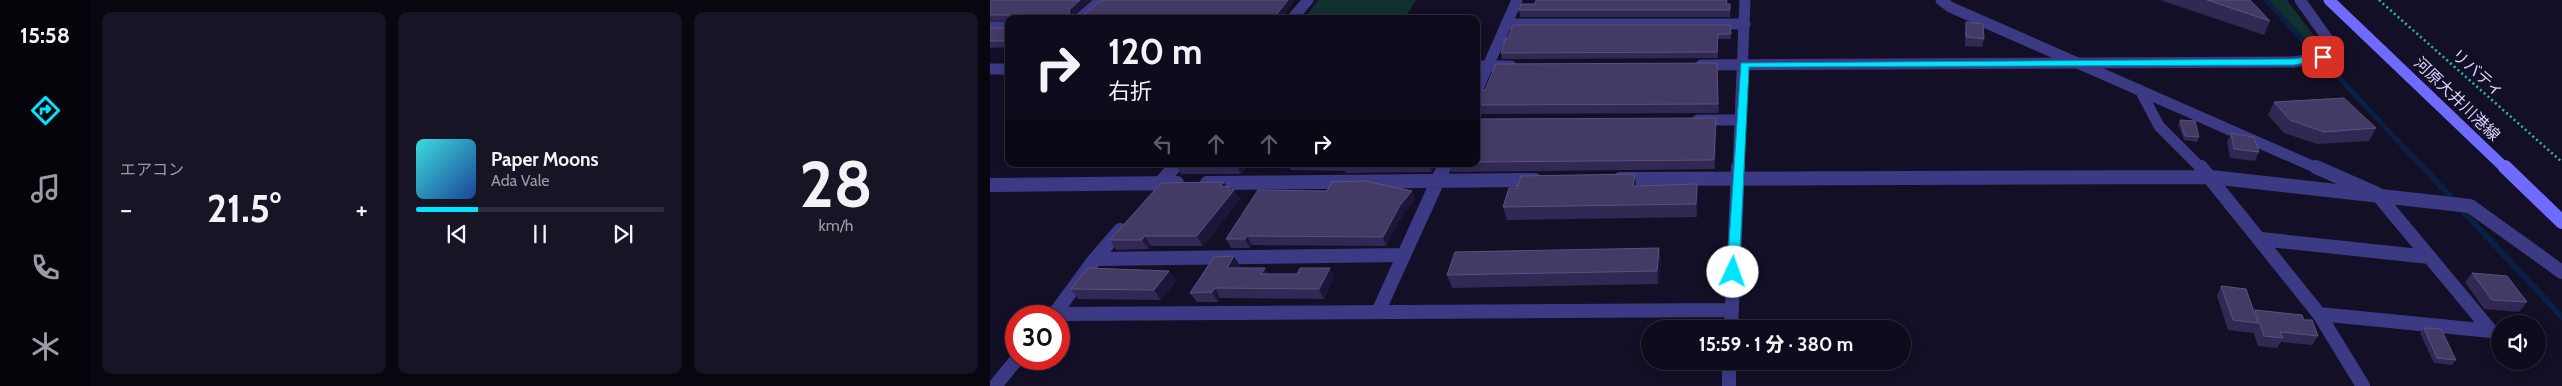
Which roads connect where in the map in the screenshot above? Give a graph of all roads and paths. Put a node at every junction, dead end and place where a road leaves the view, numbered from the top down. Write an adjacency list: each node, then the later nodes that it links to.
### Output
1 (1101, 0): 9 (street)
2 (1308, 0): 10 (street)
3 (1517, 0): 11 (street)
4 (1745, 0): 12 (street)
5 (1941, 0): 15 (street)
6 (2300, 0): 15 (street)
7 (2329, 0): 38 (main road, 河原大井川港線)
8 (2379, 0): 25 (path, リバティ)
9 (1084, 15)
10 (1295, 15)
11 (1506, 24): 12 (street); 18 (street)
12 (1745, 24): 17 (street)
13 (990, 27): 14 (street)
14 (1005, 27)
15 (2076, 62): 17 (street); 22 (street)
16 (1685, 65): 17 (street)
17 (1744, 65): 24 (street)
18 (1482, 66): 19 (street)
19 (1527, 66)
20 (990, 69): 21 (street)
21 (1005, 69)
22 (2140, 90): 28 (street); 35 (street)
23 (1682, 120): 24 (street)
24 (1741, 120): 29 (street)
25 (2562, 162)
26 (1174, 167): 33 (street)
27 (1445, 167): 32 (street)
28 (2211, 176): 29 (street); 35 (street); 39 (street)
29 (1737, 179): 31 (street); 45 (street)
30 (1548, 180): 32 (street)
31 (1608, 180)
32 (1439, 181): 33 (street); 40 (street)
33 (1161, 183): 34 (street); 36 (street)
34 (990, 185)
35 (2376, 194): 41 (street); 43 (street)
36 (1149, 197)
37 (1131, 217): 42 (street)
38 (2562, 222)
39 (2261, 239): 41 (street); 47 (street)
40 (1403, 255): 42 (street); 46 (street)
41 (2429, 257): 47 (street)
42 (1095, 259): 44 (street)
43 (2562, 272)
44 (1061, 305)
45 (1731, 310): 46 (street); 49 (street)
46 (1378, 312): 48 (street)
47 (2319, 314): 54 (street)
48 (1070, 315)
49 (1730, 320)
50 (1008, 370): 52 (street)
51 (1729, 370): 53 (street)
52 (995, 386)
53 (1728, 386)
54 (2363, 386)

